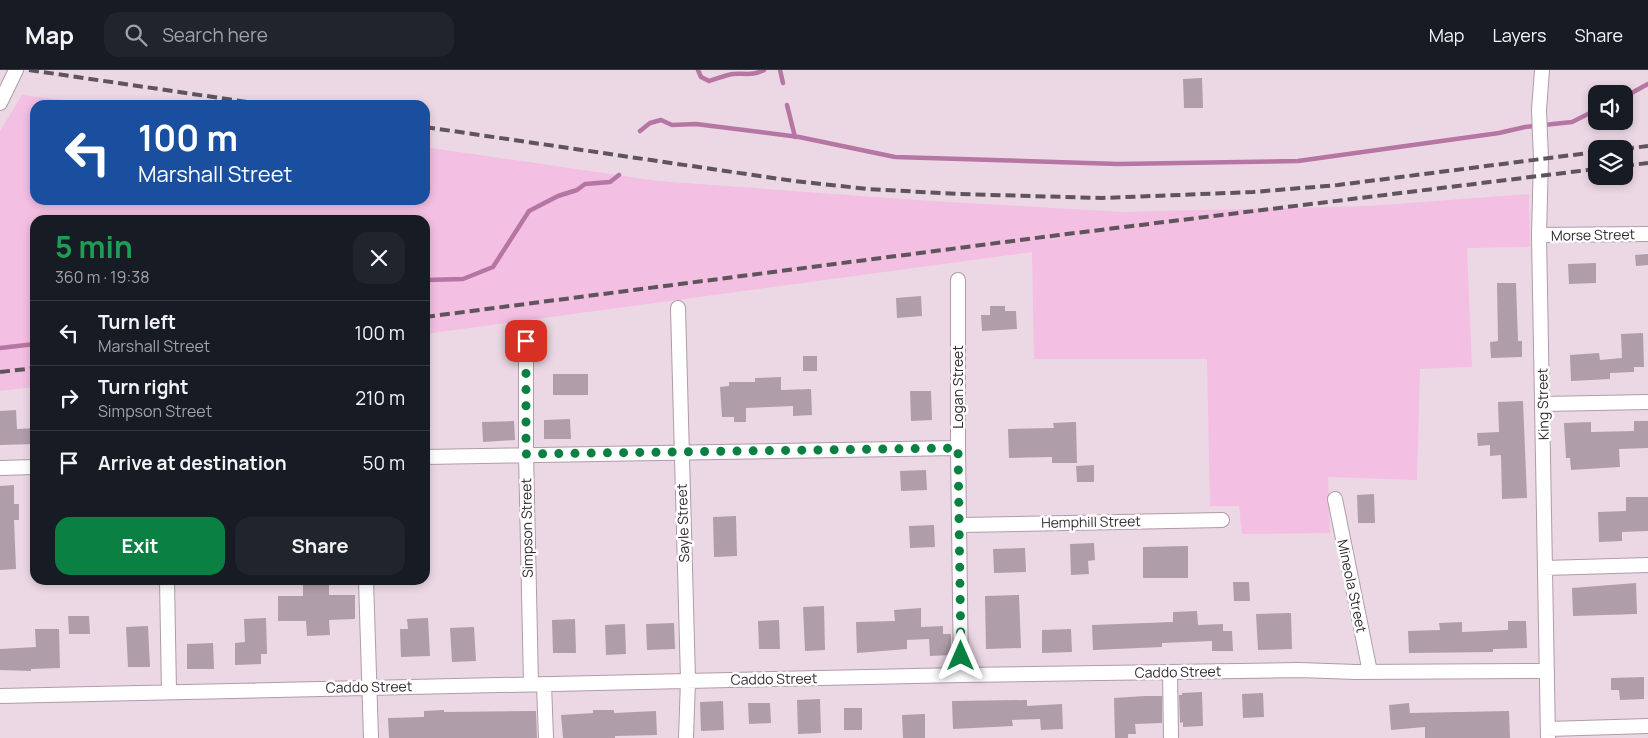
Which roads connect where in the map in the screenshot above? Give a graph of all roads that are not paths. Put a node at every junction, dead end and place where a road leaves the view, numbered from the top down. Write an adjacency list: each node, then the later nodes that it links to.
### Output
1 (16, 70): 3 (street)
2 (1542, 70): 5 (street, King Street)
3 (2, 96)
4 (1648, 234): 5 (street, Morse Street)
5 (1539, 235): 10 (street, King Street)
6 (958, 280): 11 (street, Logan Street)
7 (678, 308): 12 (street, Sayle Street)
8 (526, 341): 13 (street, Simpson Street)
9 (1648, 402): 10 (street)
10 (1543, 404): 21 (street, King Street)
11 (958, 448): 12 (street); 19 (street, Logan Street)
12 (680, 452): 13 (street); 28 (street, Sayle Street)
13 (526, 454): 14 (street); 29 (street, Simpson Street)
14 (430, 456)
15 (30, 467): 16 (street)
16 (0, 468)
17 (1335, 499): 26 (street, Mineola Street)
18 (1222, 520): 19 (street, Hemphill Street)
19 (960, 525): 27 (street, Logan Street)
20 (1648, 565): 21 (street)
21 (1545, 568): 24 (street, King Street)
22 (166, 585): 31 (street)
23 (366, 585): 30 (street)
24 (1547, 671): 26 (street, Caddo Street); 34 (street, King Street)
25 (1170, 672): 26 (street, Caddo Street); 27 (street, Caddo Street); 38 (street)
26 (1370, 672)
27 (961, 675): 28 (street, Caddo Street)
28 (688, 680): 29 (street, Caddo Street); 37 (street, Sayle Street)
29 (538, 684): 30 (street, Caddo Street); 36 (street, Simpson Street)
30 (369, 687): 31 (street, Caddo Street); 35 (street)
31 (169, 692): 32 (street, Caddo Street)
32 (0, 696)
33 (1648, 726): 34 (street)
34 (1548, 733)
35 (371, 738)
36 (546, 738)
37 (686, 738)
38 (1171, 738)

